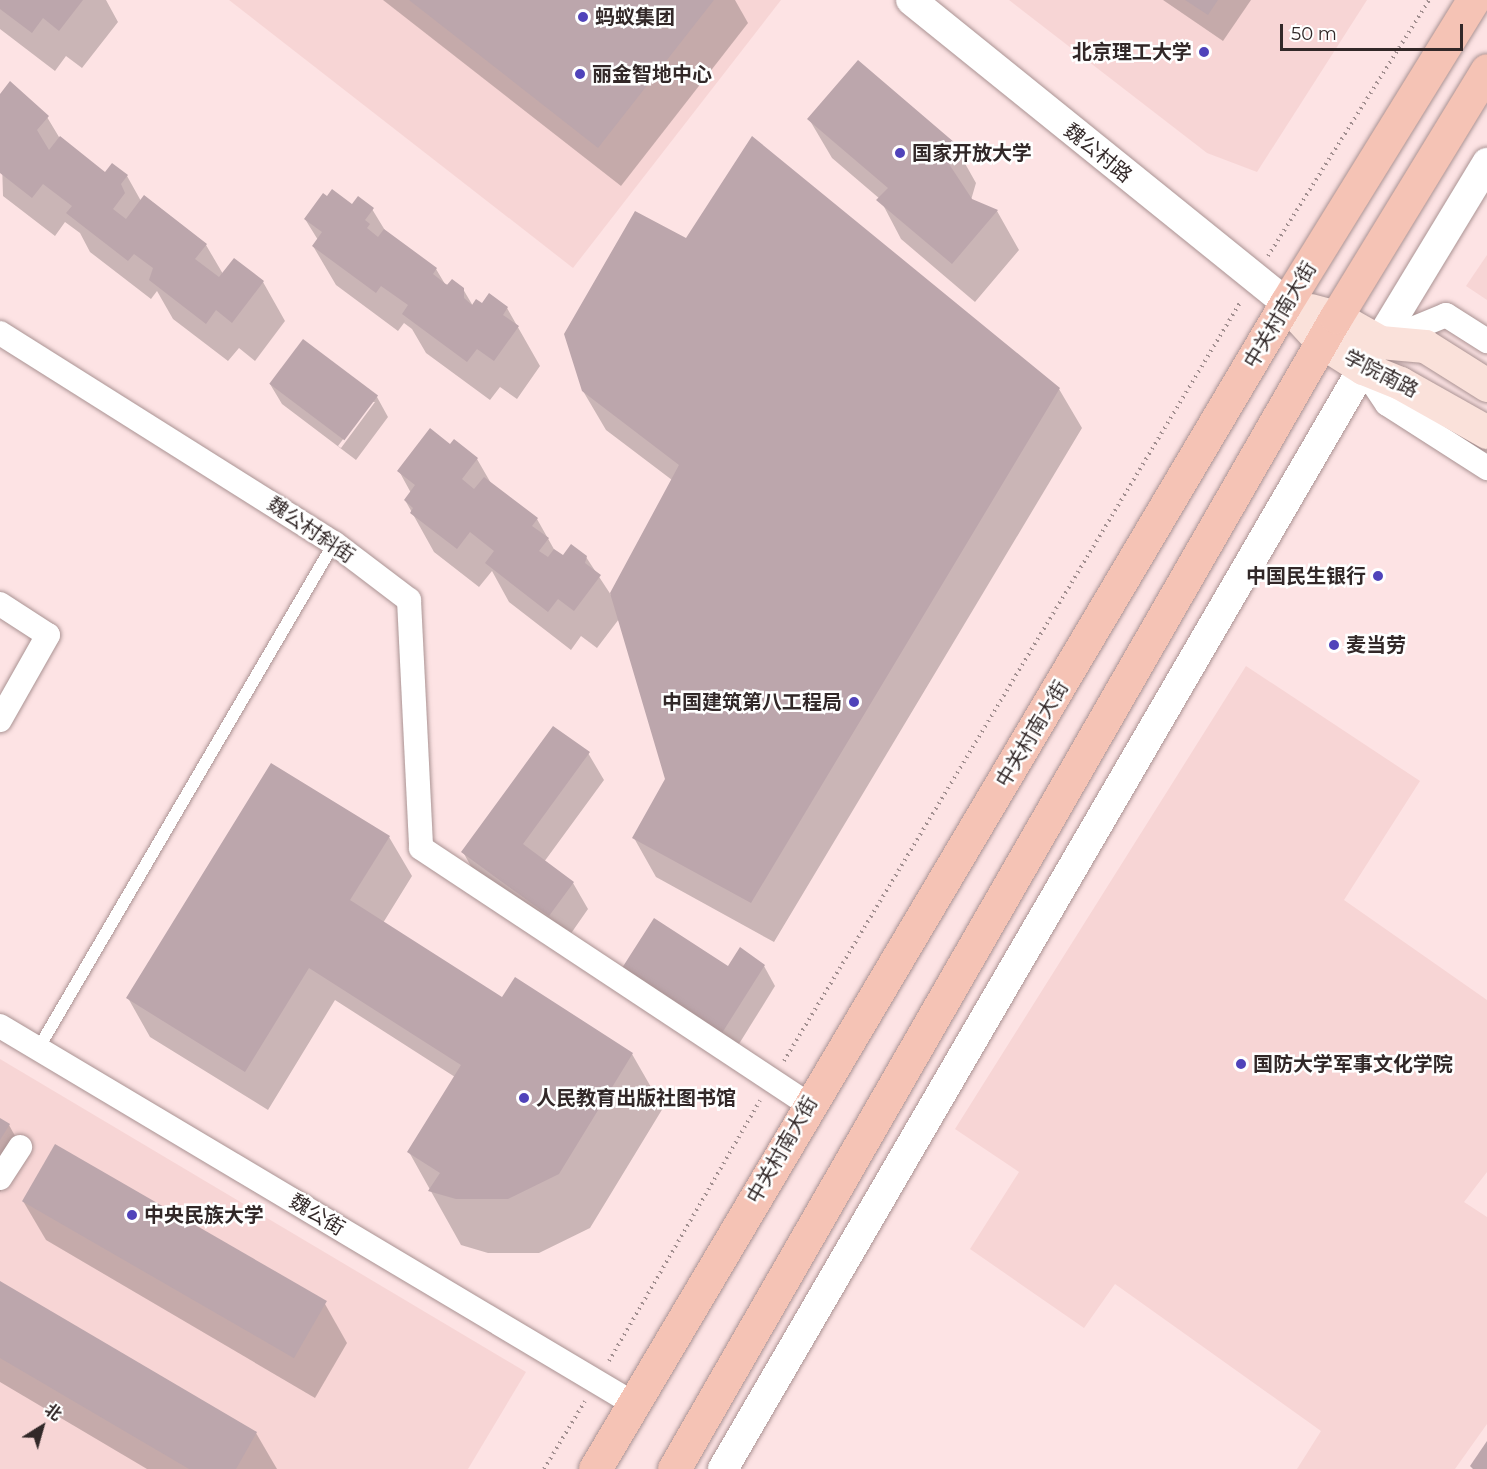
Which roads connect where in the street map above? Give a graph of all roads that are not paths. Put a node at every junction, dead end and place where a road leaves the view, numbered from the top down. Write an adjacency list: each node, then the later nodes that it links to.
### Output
1 (911, 0): 5 (street, 魏公村路)
2 (1473, 0): 5 (main road, 中关村南大街)
3 (1487, 70): 6 (main road)
4 (1487, 163): 9 (street)
5 (1286, 303): 6 (main road, 学院南路); 18 (main road, 中关村南大街)
6 (1329, 329): 9 (main road, 学院南路); 23 (main road)
7 (0, 333): 13 (street, 魏公村斜街)
8 (1487, 341): 9 (street)
9 (1371, 355): 10 (main road, 学院南路); 11 (main road, 学院南路); 12 (street); 24 (street)
10 (1487, 385)
11 (1487, 432)
12 (1487, 468)
13 (334, 543): 17 (lane); 18 (street, 魏公村斜街)
14 (0, 604): 15 (street)
15 (0, 720)
16 (0, 1026): 17 (street, 魏公街)
17 (38, 1049): 21 (street, 魏公街)
18 (808, 1104): 21 (main road, 中关村南大街)
19 (20, 1147): 20 (street)
20 (0, 1178)
21 (634, 1404): 22 (main road, 中关村南大街)
22 (595, 1469)
23 (674, 1469)
24 (723, 1469)

